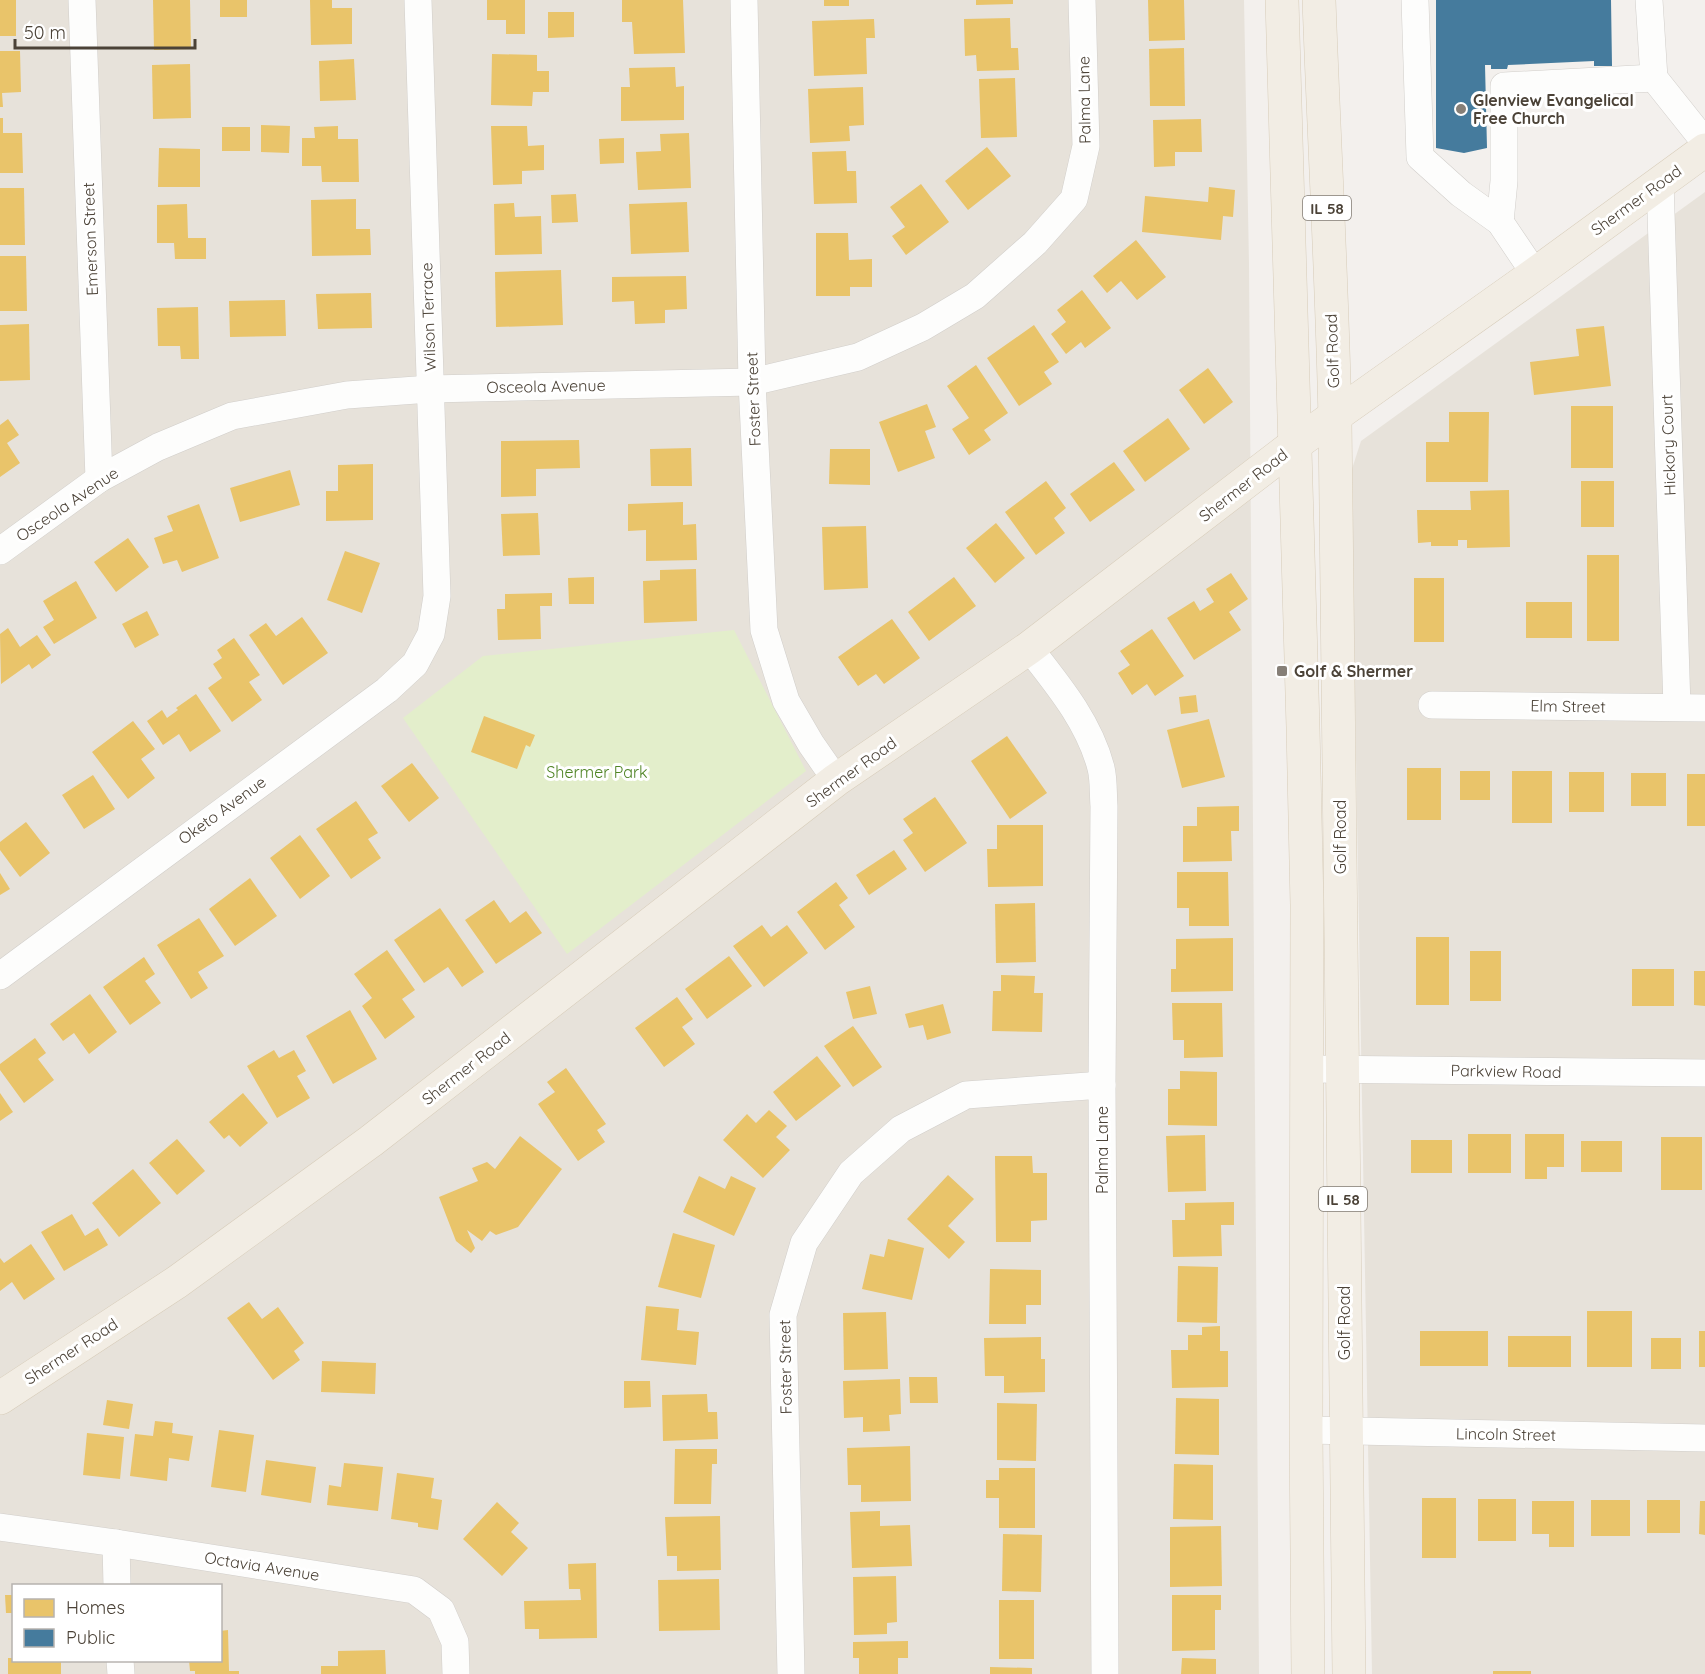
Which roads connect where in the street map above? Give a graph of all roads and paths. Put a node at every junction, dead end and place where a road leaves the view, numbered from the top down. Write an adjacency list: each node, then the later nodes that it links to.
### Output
1 (82, 0): 20 (street, Emerson Street)
2 (418, 0): 17 (street, Wilson Terrace)
3 (744, 0): 16 (street, Foster Street)
4 (1082, 0): 13 (street, Palma Lane)
5 (1282, 0): 19 (main road, Golf Road / IL 58)
6 (1319, 0): 18 (main road, Golf Road / IL 58)
7 (1415, 0): 14 (street)
8 (1649, 0): 9 (street)
9 (1654, 78): 10 (street); 14 (street)
10 (1705, 142)
11 (1705, 150): 12 (main road, Shermer Road)
12 (1660, 182): 15 (main road, Shermer Road); 25 (street, Hickory Court)
13 (1074, 199): 16 (street, Osceola Avenue)
14 (1500, 222): 15 (street)
15 (1535, 274): 18 (main road, Shermer Road)
16 (752, 382): 17 (street, Osceola Avenue); 27 (street, Foster Street)
17 (430, 389): 20 (street, Osceola Avenue); 22 (street, Wilson Terrace)
18 (1335, 416): 19 (main road, Shermer Road); 30 (main road, Golf Road / IL 58)
19 (1294, 445): 23 (main road, Shermer Road); 29 (main road, Golf Road / IL 58)
20 (99, 479): 21 (street, Osceola Avenue)
21 (0, 550)
22 (431, 634): 28 (street, Oketo Avenue)
23 (1029, 648): 27 (main road, Shermer Road); 32 (street, Palma Lane)
24 (1432, 705): 25 (street, Elm Street)
25 (1677, 707): 26 (street, Elm Street)
26 (1705, 708)
27 (836, 780): 33 (main road, Shermer Road)
28 (0, 976)
29 (1308, 1069): 30 (street, Parkview Road); 34 (main road, Golf Road / IL 58)
30 (1342, 1069): 31 (street, Parkview Road); 35 (main road, Golf Road / IL 58)
31 (1705, 1073)
32 (1102, 1085): 41 (street, Foster Street); 42 (street, Palma Lane)
33 (0, 1398)
34 (1306, 1430): 35 (street, Lincoln Street); 43 (main road, Golf Road / IL 58)
35 (1344, 1431): 36 (street, Lincoln Street); 44 (main road, Golf Road / IL 58)
36 (1705, 1437)
37 (3, 1525): 38 (street, Octavia Avenue)
38 (116, 1543): 39 (street); 40 (street, Octavia Avenue)
39 (117, 1584)
40 (456, 1674)
41 (791, 1674)
42 (1105, 1674)
43 (1308, 1674)
44 (1349, 1674)

